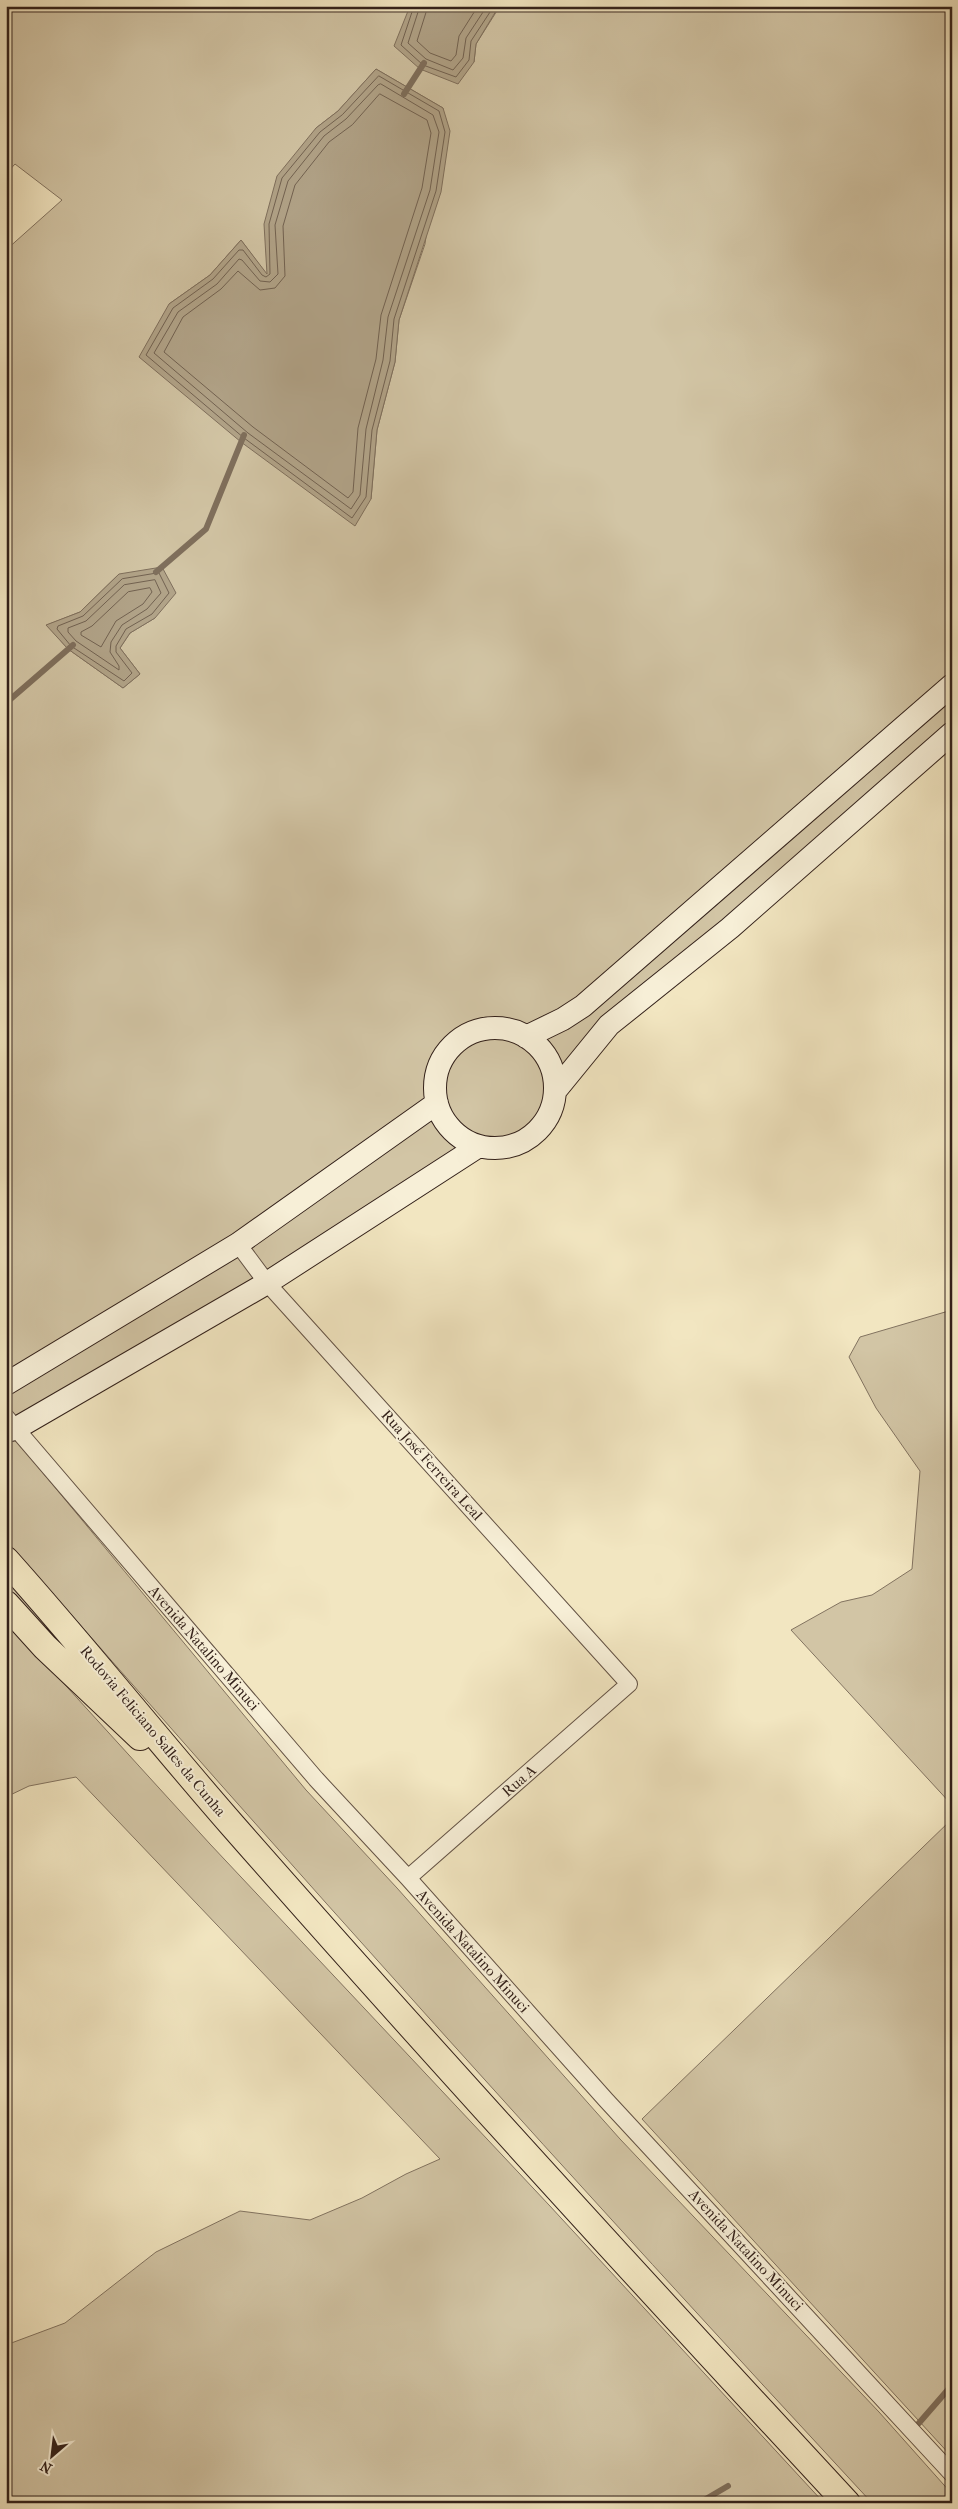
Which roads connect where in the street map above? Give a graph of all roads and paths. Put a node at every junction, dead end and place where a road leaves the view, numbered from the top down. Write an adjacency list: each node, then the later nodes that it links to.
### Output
1 (952, 685): 3 (street)
2 (952, 733): 4 (street)
3 (526, 1037): 4 (street); 5 (street)
4 (556, 1090): 6 (street)
5 (437, 1103): 6 (street); 7 (street)
6 (479, 1146): 8 (street)
7 (238, 1244): 8 (street, Rua José Ferreira Leal); 9 (street)
8 (267, 1283): 10 (street); 13 (street, Rua José Ferreira Leal)
9 (6, 1384)
10 (9, 1426): 15 (street, Avenida Natalino Minuci)
11 (6, 1560): 14 (main road, Rodovia Feliciano Salles da Cunha)
12 (6, 1604): 14 (main road, Rodovia Feliciano Salles da Cunha)
13 (629, 1684): 15 (street, Rua A)
14 (231, 1823): 17 (main road)
15 (408, 1878): 16 (street, Avenida Natalino Minuci)
16 (952, 2474)
17 (847, 2503)

